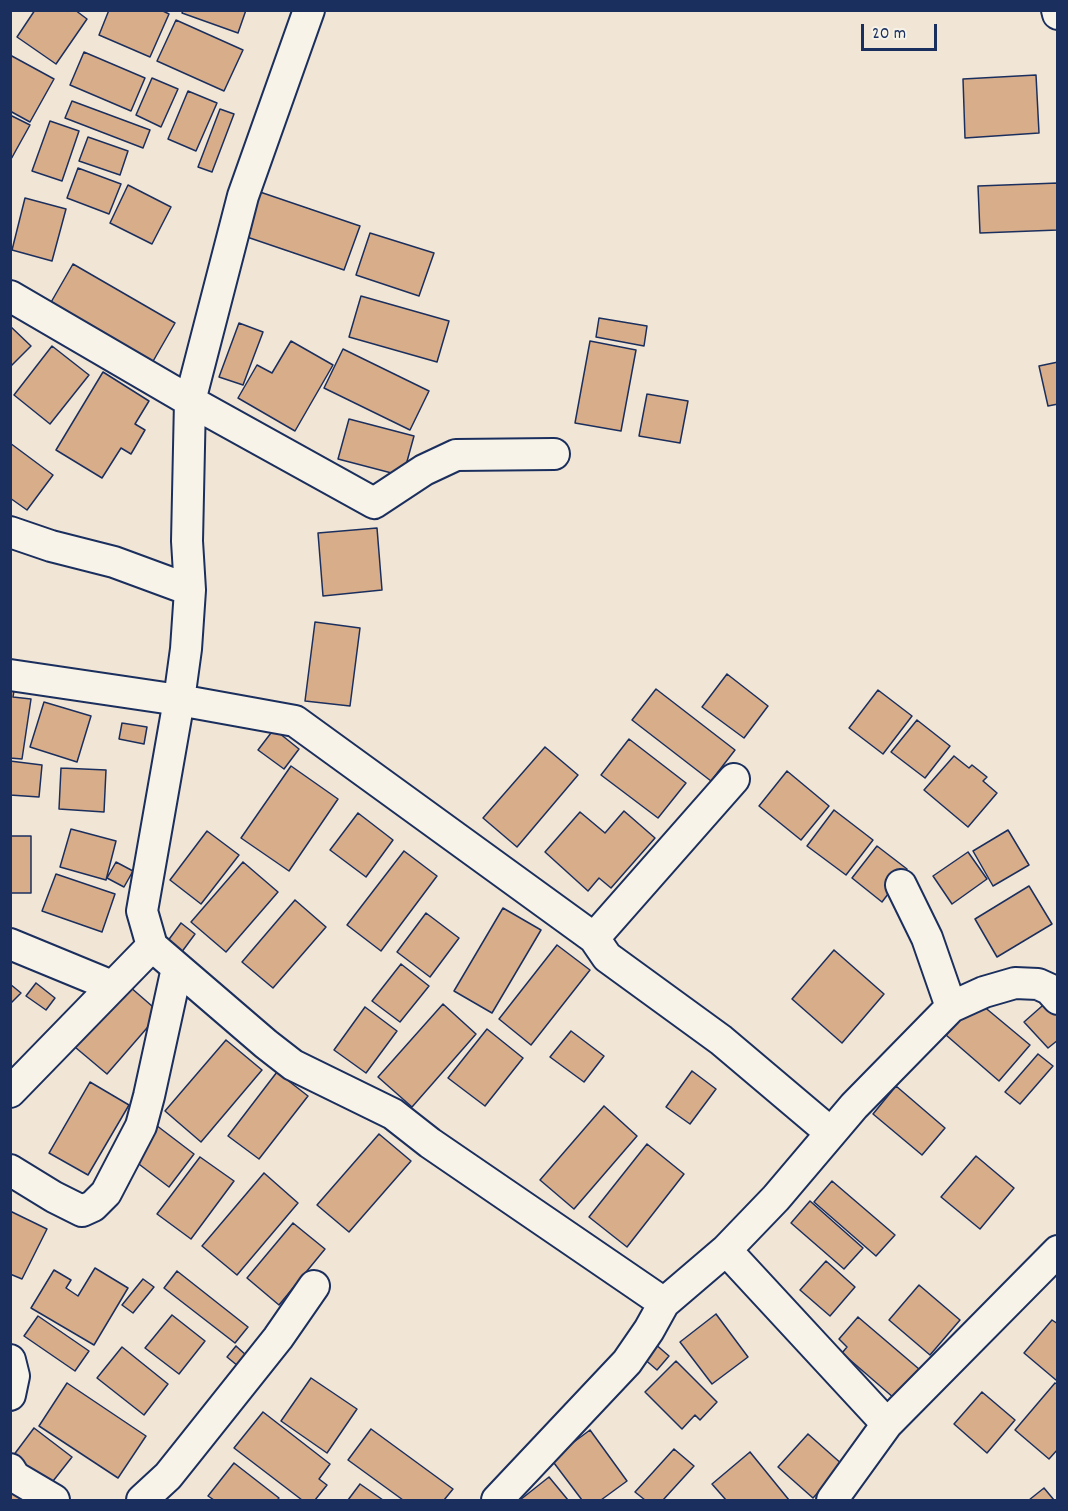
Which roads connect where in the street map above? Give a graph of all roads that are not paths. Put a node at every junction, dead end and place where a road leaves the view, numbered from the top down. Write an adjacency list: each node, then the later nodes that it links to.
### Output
1 (309, 10): 3 (street)
2 (10, 296): 3 (street)
3 (190, 401): 4 (street); 6 (street)
4 (554, 454)
5 (10, 532): 6 (street)
6 (190, 590): 8 (street)
7 (10, 675): 8 (street)
8 (179, 700): 11 (street); 13 (street)
9 (734, 779): 11 (street)
10 (901, 885): 17 (street)
11 (594, 938): 19 (street)
12 (10, 944): 15 (street)
13 (152, 946): 14 (street); 15 (street)
14 (177, 968): 20 (street); 24 (street)
15 (112, 986): 18 (street)
16 (1058, 999): 17 (street)
17 (951, 1007): 19 (street)
18 (10, 1092)
19 (831, 1133): 21 (street)
20 (10, 1170)
21 (726, 1250): 24 (street); 27 (street)
22 (1058, 1251): 27 (street)
23 (314, 1286): 30 (street)
24 (664, 1303): 31 (street)
25 (10, 1360): 26 (street)
26 (10, 1395)
27 (887, 1424): 32 (street)
28 (10, 1469): 29 (street)
29 (54, 1500)
30 (142, 1500)
31 (497, 1500)
32 (832, 1500)

